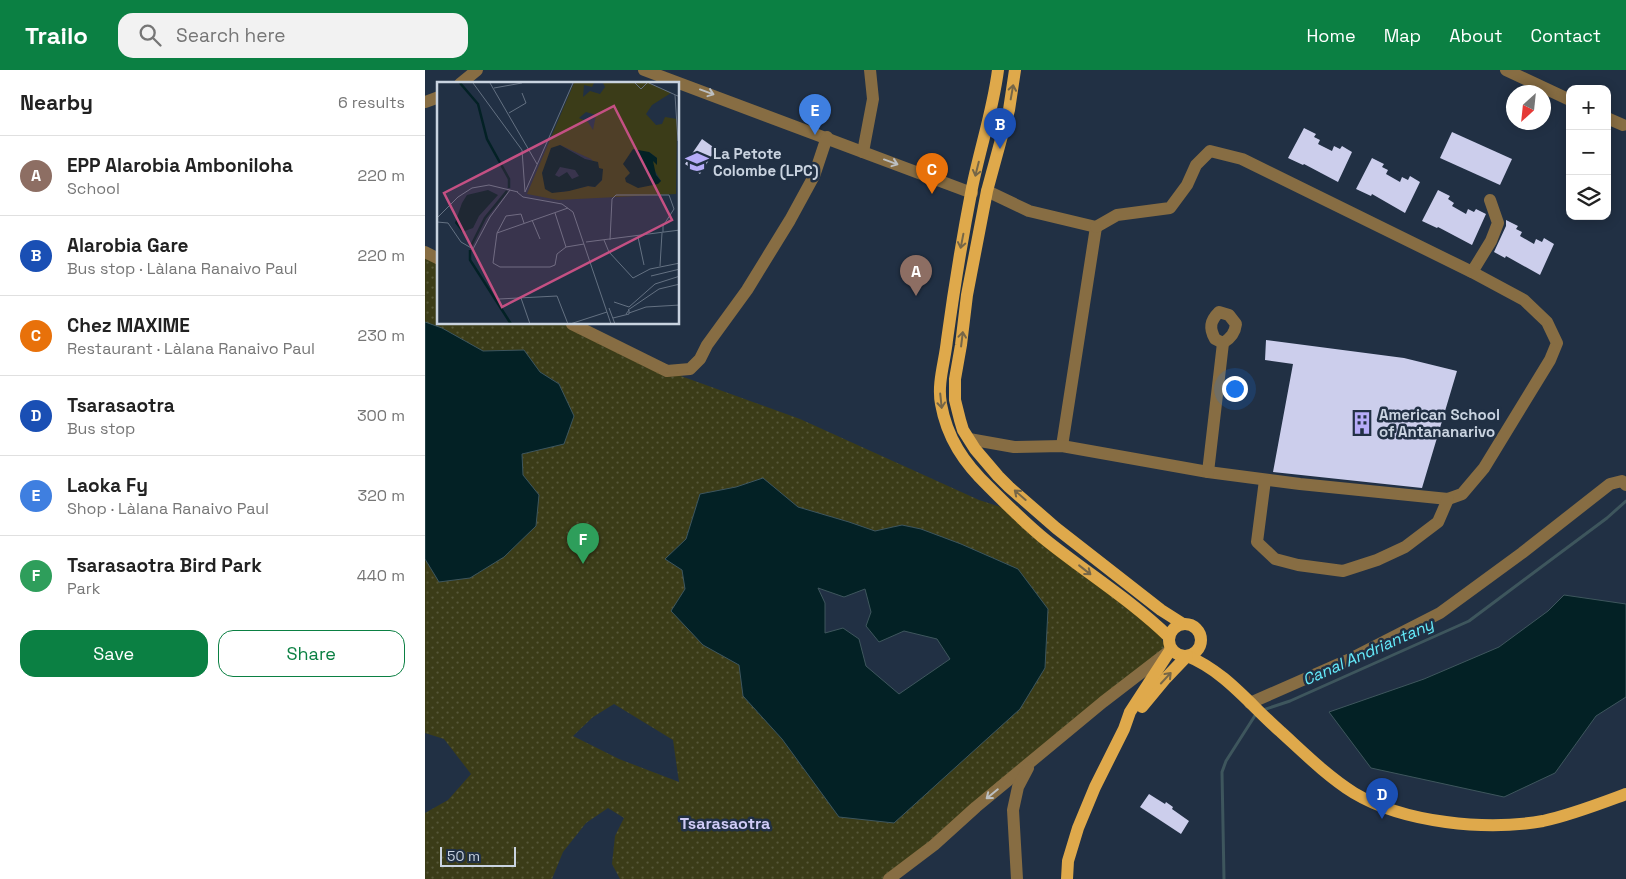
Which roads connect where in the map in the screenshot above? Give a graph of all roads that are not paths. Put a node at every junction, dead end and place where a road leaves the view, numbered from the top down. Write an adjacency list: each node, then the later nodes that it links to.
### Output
1 (477, 70): 8 (street)
2 (644, 70): 7 (street)
3 (870, 70): 15 (street)
4 (998, 70): 16 (main road, one-way to 16)
5 (1015, 70): 17 (main road, one-way to 5)
6 (1506, 70): 10 (street)
7 (660, 72): 14 (street, one-way to 14)
8 (462, 82)
9 (437, 98): 11 (street)
10 (1566, 98)
11 (425, 102)
12 (1611, 120): 13 (street)
13 (1623, 125)
14 (827, 137): 15 (street); 23 (street)
15 (863, 152): 16 (street, one-way to 16)
16 (972, 193): 32 (main road, one-way to 32)
17 (987, 194): 19 (street); 25 (main road, one-way to 17)
18 (1490, 200): 22 (street)
19 (1096, 227): 22 (street); 26 (street)
20 (425, 252): 21 (street)
21 (437, 258)
22 (1472, 272): 30 (street)
23 (574, 325)
24 (1223, 343): 27 (street)
25 (969, 439): 26 (street); 31 (main road, one-way to 25)
26 (1062, 446): 27 (street)
27 (1208, 472): 28 (street)
28 (1265, 480): 30 (street); 30 (street)
29 (1624, 483): 38 (street)
30 (1448, 499)
31 (1183, 624): 32 (main road); 33 (main road)
32 (1170, 643): 34 (main road); 36 (street); 37 (main road)
33 (1201, 643): 34 (main road); 35 (main road)
34 (1187, 656): 35 (main road); 39 (main road, one-way to 34)
35 (1215, 671): 38 (main road)
36 (1123, 686): 37 (street); 40 (street)
37 (1137, 701): 39 (main road)
38 (1250, 703): 41 (main road)
39 (1124, 728): 44 (main road)
40 (1031, 763): 42 (street, one-way to 42); 43 (street)
41 (1626, 794)
42 (889, 879)
43 (1017, 879)
44 (1067, 879)

